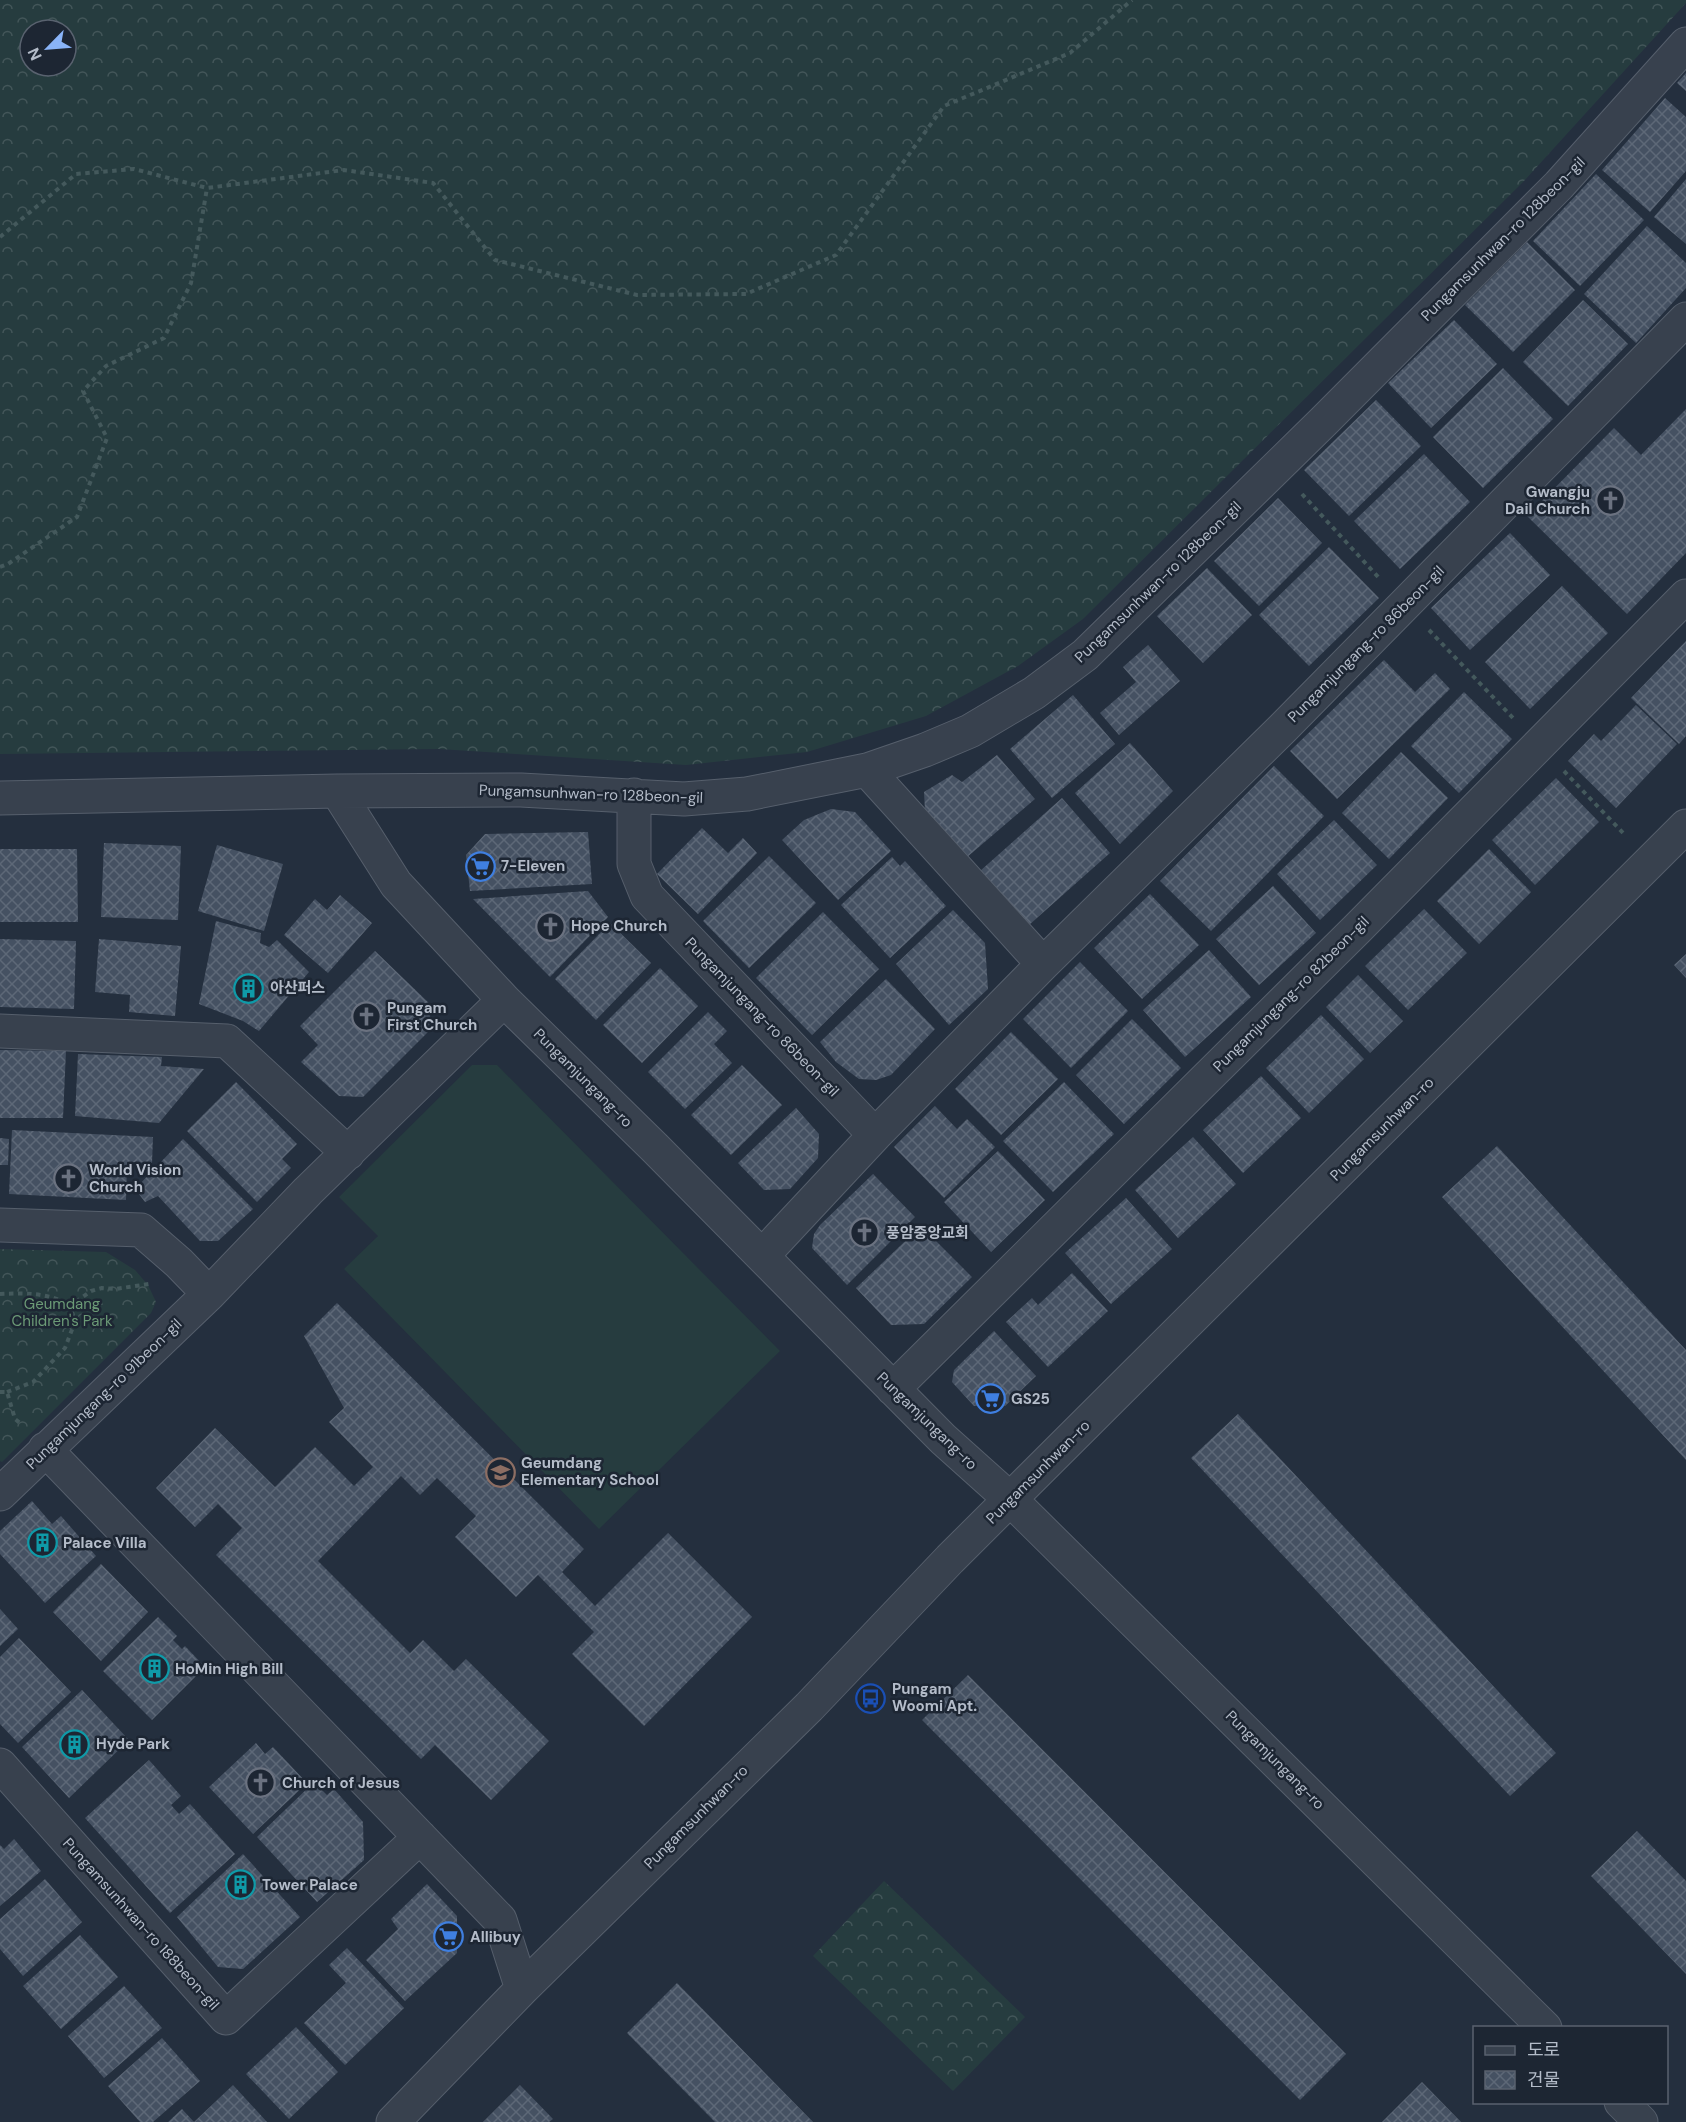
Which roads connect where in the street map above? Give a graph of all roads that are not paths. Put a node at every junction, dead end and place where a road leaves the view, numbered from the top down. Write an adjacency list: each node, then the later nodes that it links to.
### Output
1 (1686, 45): 4 (street, Pungamsunhwan-ro 128beon-gil)
2 (1686, 319): 9 (street, Pungamjungang-ro 86beon-gil)
3 (1686, 596): 17 (street, Pungamjungang-ro 82beon-gil)
4 (867, 770): 6 (street, Pungamsunhwan-ro 128beon-gil); 9 (street)
5 (337, 791): 6 (street, Pungamsunhwan-ro 128beon-gil); 7 (street, Pungamsunhwan-ro 128beon-gil); 10 (street, Pungamjungang-ro)
6 (634, 795): 12 (street, Pungamjungang-ro 86beon-gil)
7 (0, 798)
8 (1686, 826): 20 (street, Pungamsunhwan-ro)
9 (1043, 964): 12 (street, Pungamjungang-ro 86beon-gil)
10 (504, 1000): 13 (street, Pungamjungang-ro 91beon-gil); 15 (street, Pungamjungang-ro)
11 (0, 1031): 13 (street)
12 (875, 1135): 15 (street, Pungamjungang-ro 86beon-gil)
13 (348, 1153): 16 (street, Pungamjungang-ro 91beon-gil)
14 (0, 1225): 16 (street)
15 (762, 1256): 17 (street, Pungamjungang-ro)
16 (209, 1294): 18 (street, Pungamjungang-ro 91beon-gil)
17 (893, 1389): 20 (street, Pungamjungang-ro)
18 (45, 1449): 19 (street, Pungamjungang-ro 91beon-gil); 22 (street)
19 (0, 1494)
20 (1011, 1500): 23 (street, Pungamsunhwan-ro); 24 (street, Pungamjungang-ro)
21 (0, 1765): 22 (street, Pungamsunhwan-ro 188beon-gil)
22 (420, 1837): 23 (street)
23 (522, 1989): 26 (street, Pungamsunhwan-ro)
24 (1543, 2026)
25 (1622, 2104): 27 (street)
26 (393, 2122)
27 (1641, 2122)

